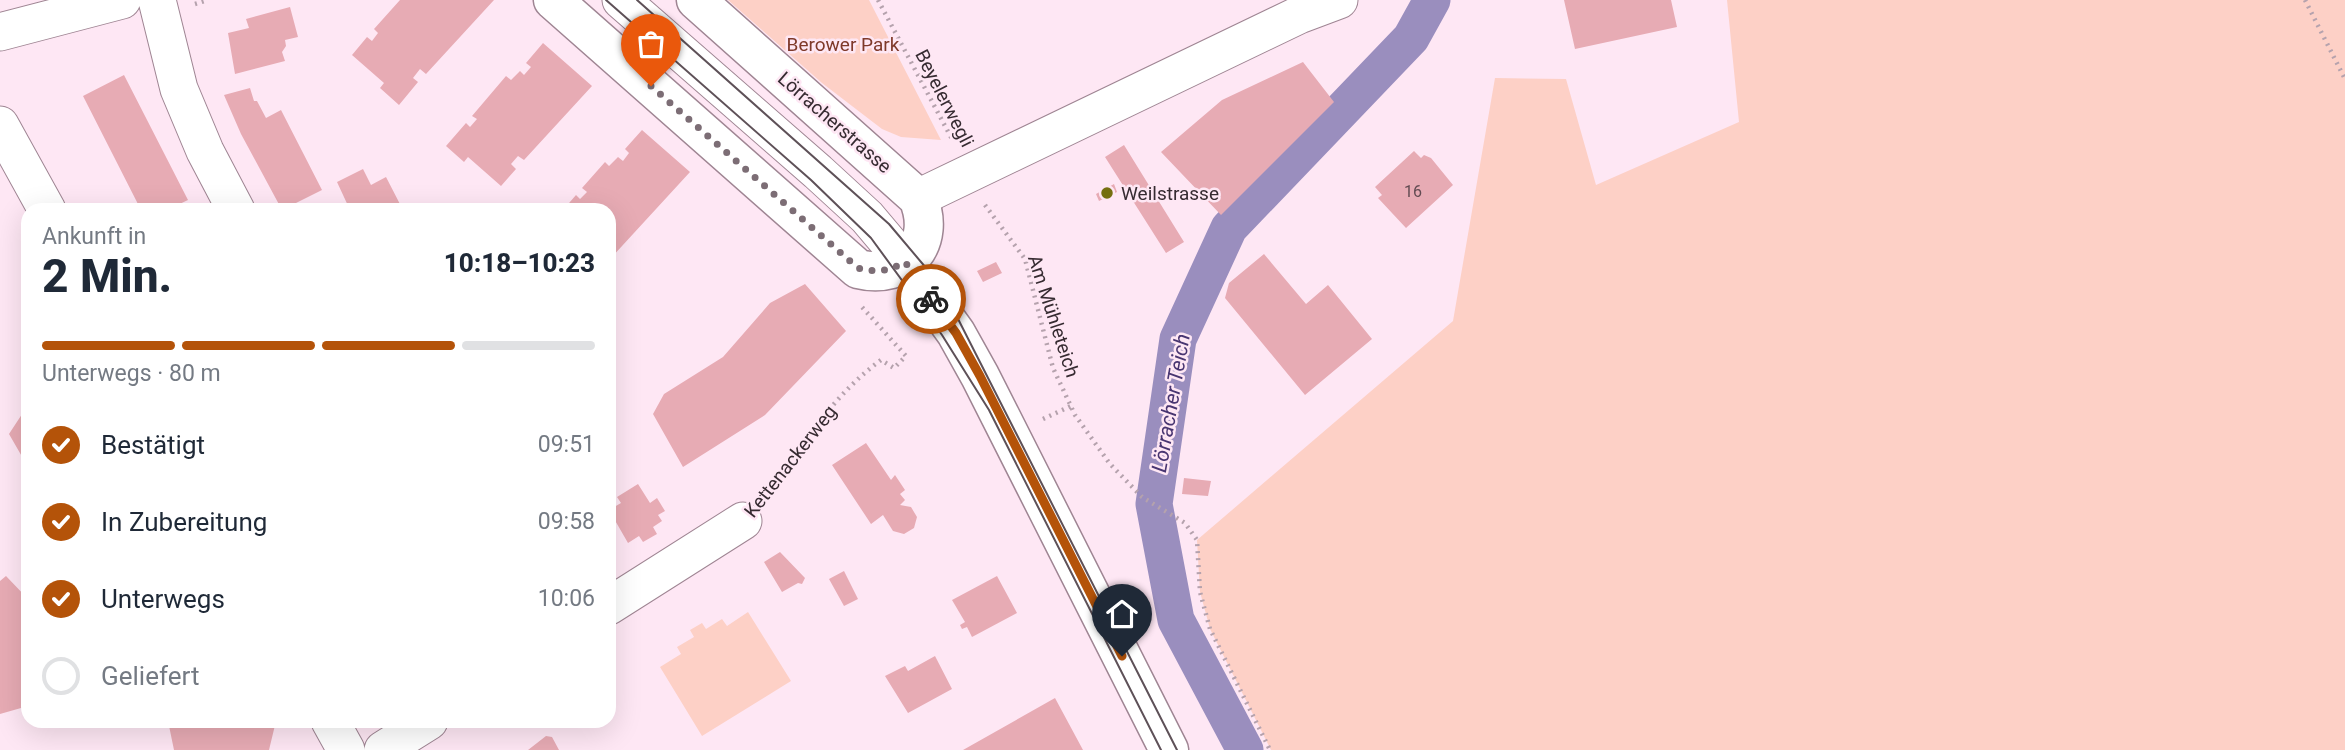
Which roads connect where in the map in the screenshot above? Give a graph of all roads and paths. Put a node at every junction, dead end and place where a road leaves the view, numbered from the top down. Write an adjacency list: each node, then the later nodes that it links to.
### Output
1 (122, 0): 9 (street)
2 (157, 0): 15 (street)
3 (554, 0): 16 (main road)
4 (621, 0): 16 (street)
5 (696, 0): 13 (main road, Lörracherstrasse)
6 (878, 0): 12 (path, Beyelerwegli)
7 (1339, 0): 12 (street)
8 (2305, 0): 10 (path)
9 (0, 32)
10 (2345, 79)
11 (0, 125): 14 (street)
12 (967, 172): 13 (street); 25 (path, Am Mühleteich)
13 (918, 198): 16 (main road)
14 (43, 203)
15 (232, 203)
16 (905, 262): 24 (main road)
17 (906, 356): 18 (path, Kettenackerweg)
18 (743, 521): 19 (street, Kettenackerweg)
19 (616, 602)
20 (334, 728): 22 (street)
21 (418, 728): 23 (street)
22 (346, 750)
23 (383, 750)
24 (1169, 750)
25 (1270, 750)

